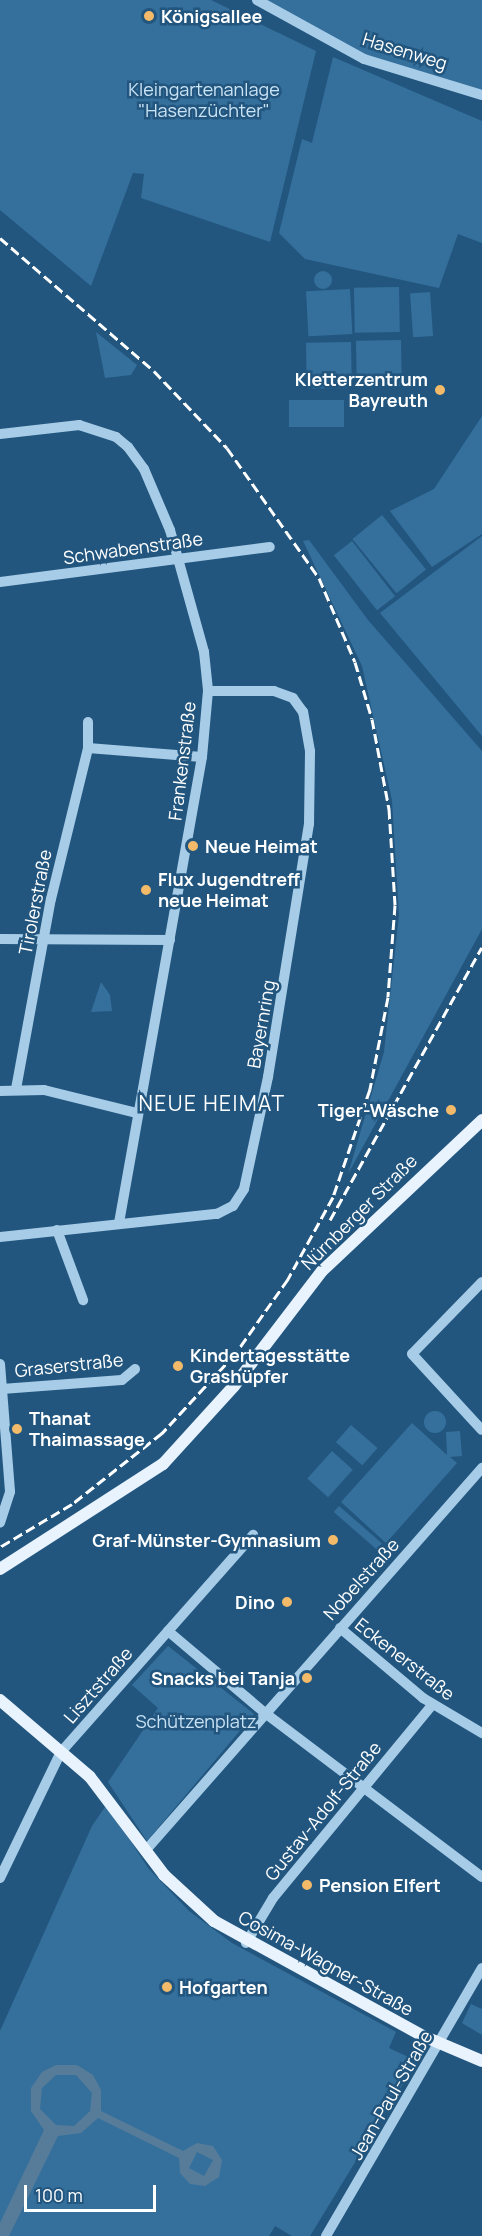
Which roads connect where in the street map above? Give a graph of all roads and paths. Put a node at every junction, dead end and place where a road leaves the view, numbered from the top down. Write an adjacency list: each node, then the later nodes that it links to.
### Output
1 (257, 0): 2 (street, Hasenweg)
2 (482, 95)
3 (0, 434): 5 (street, Frankenstraße)
4 (270, 547): 5 (street, Schwabenstraße)
5 (177, 559): 6 (street, Schwabenstraße); 7 (street, Frankenstraße)
6 (0, 582)
7 (208, 691): 10 (street, Frankenstraße); 18 (street, Bayernring)
8 (88, 722): 9 (street, Tirolerstraße)
9 (88, 748): 10 (street); 12 (street, Tirolerstraße)
10 (202, 757): 13 (street, Frankenstraße)
11 (0, 939): 12 (street)
12 (45, 940): 13 (street); 14 (street, Tirolerstraße)
13 (170, 940): 16 (street, Frankenstraße)
14 (16, 1089): 15 (street); 16 (street)
15 (0, 1091)
16 (137, 1113): 18 (street, Frankenstraße)
17 (482, 1120): 30 (main road, Nürnberger Straße)
18 (119, 1223): 19 (street, Bayernring)
19 (57, 1230): 20 (street, Bayernring); 22 (street)
20 (0, 1237)
21 (482, 1282): 26 (street)
22 (83, 1300)
23 (0, 1364): 25 (street)
24 (135, 1369): 25 (street, Graserstraße)
25 (2, 1389): 28 (street)
26 (482, 1430)
27 (482, 1468): 31 (street, Nobelstraße)
28 (0, 1521)
29 (253, 1535): 32 (street, Lisztstraße)
30 (0, 1569)
31 (340, 1628): 34 (street, Eckenerstraße); 35 (street, Nobelstraße)
32 (168, 1631): 35 (street); 37 (street, Lisztstraße)
33 (0, 1700): 37 (main road, Cosima-Wagner-Straße)
34 (432, 1705): 36 (street, Eckenerstraße); 38 (street, Gustav-Adolf-Straße)
35 (265, 1713): 38 (street); 39 (street)
36 (482, 1733)
37 (61, 1752): 39 (main road, Cosima-Wagner-Straße); 41 (street, Lisztstraße)
38 (364, 1786): 40 (street); 42 (street, Gustav-Adolf-Straße)
39 (146, 1850): 42 (main road, Cosima-Wagner-Straße)
40 (482, 1877)
41 (0, 1878)
42 (246, 1943): 44 (main road, Cosima-Wagner-Straße)
43 (482, 1968): 44 (street, Jean-Paul-Straße)
44 (441, 2044): 45 (main road, Cosima-Wagner-Straße); 46 (street, Jean-Paul-Straße)
45 (482, 2061)
46 (326, 2236)

